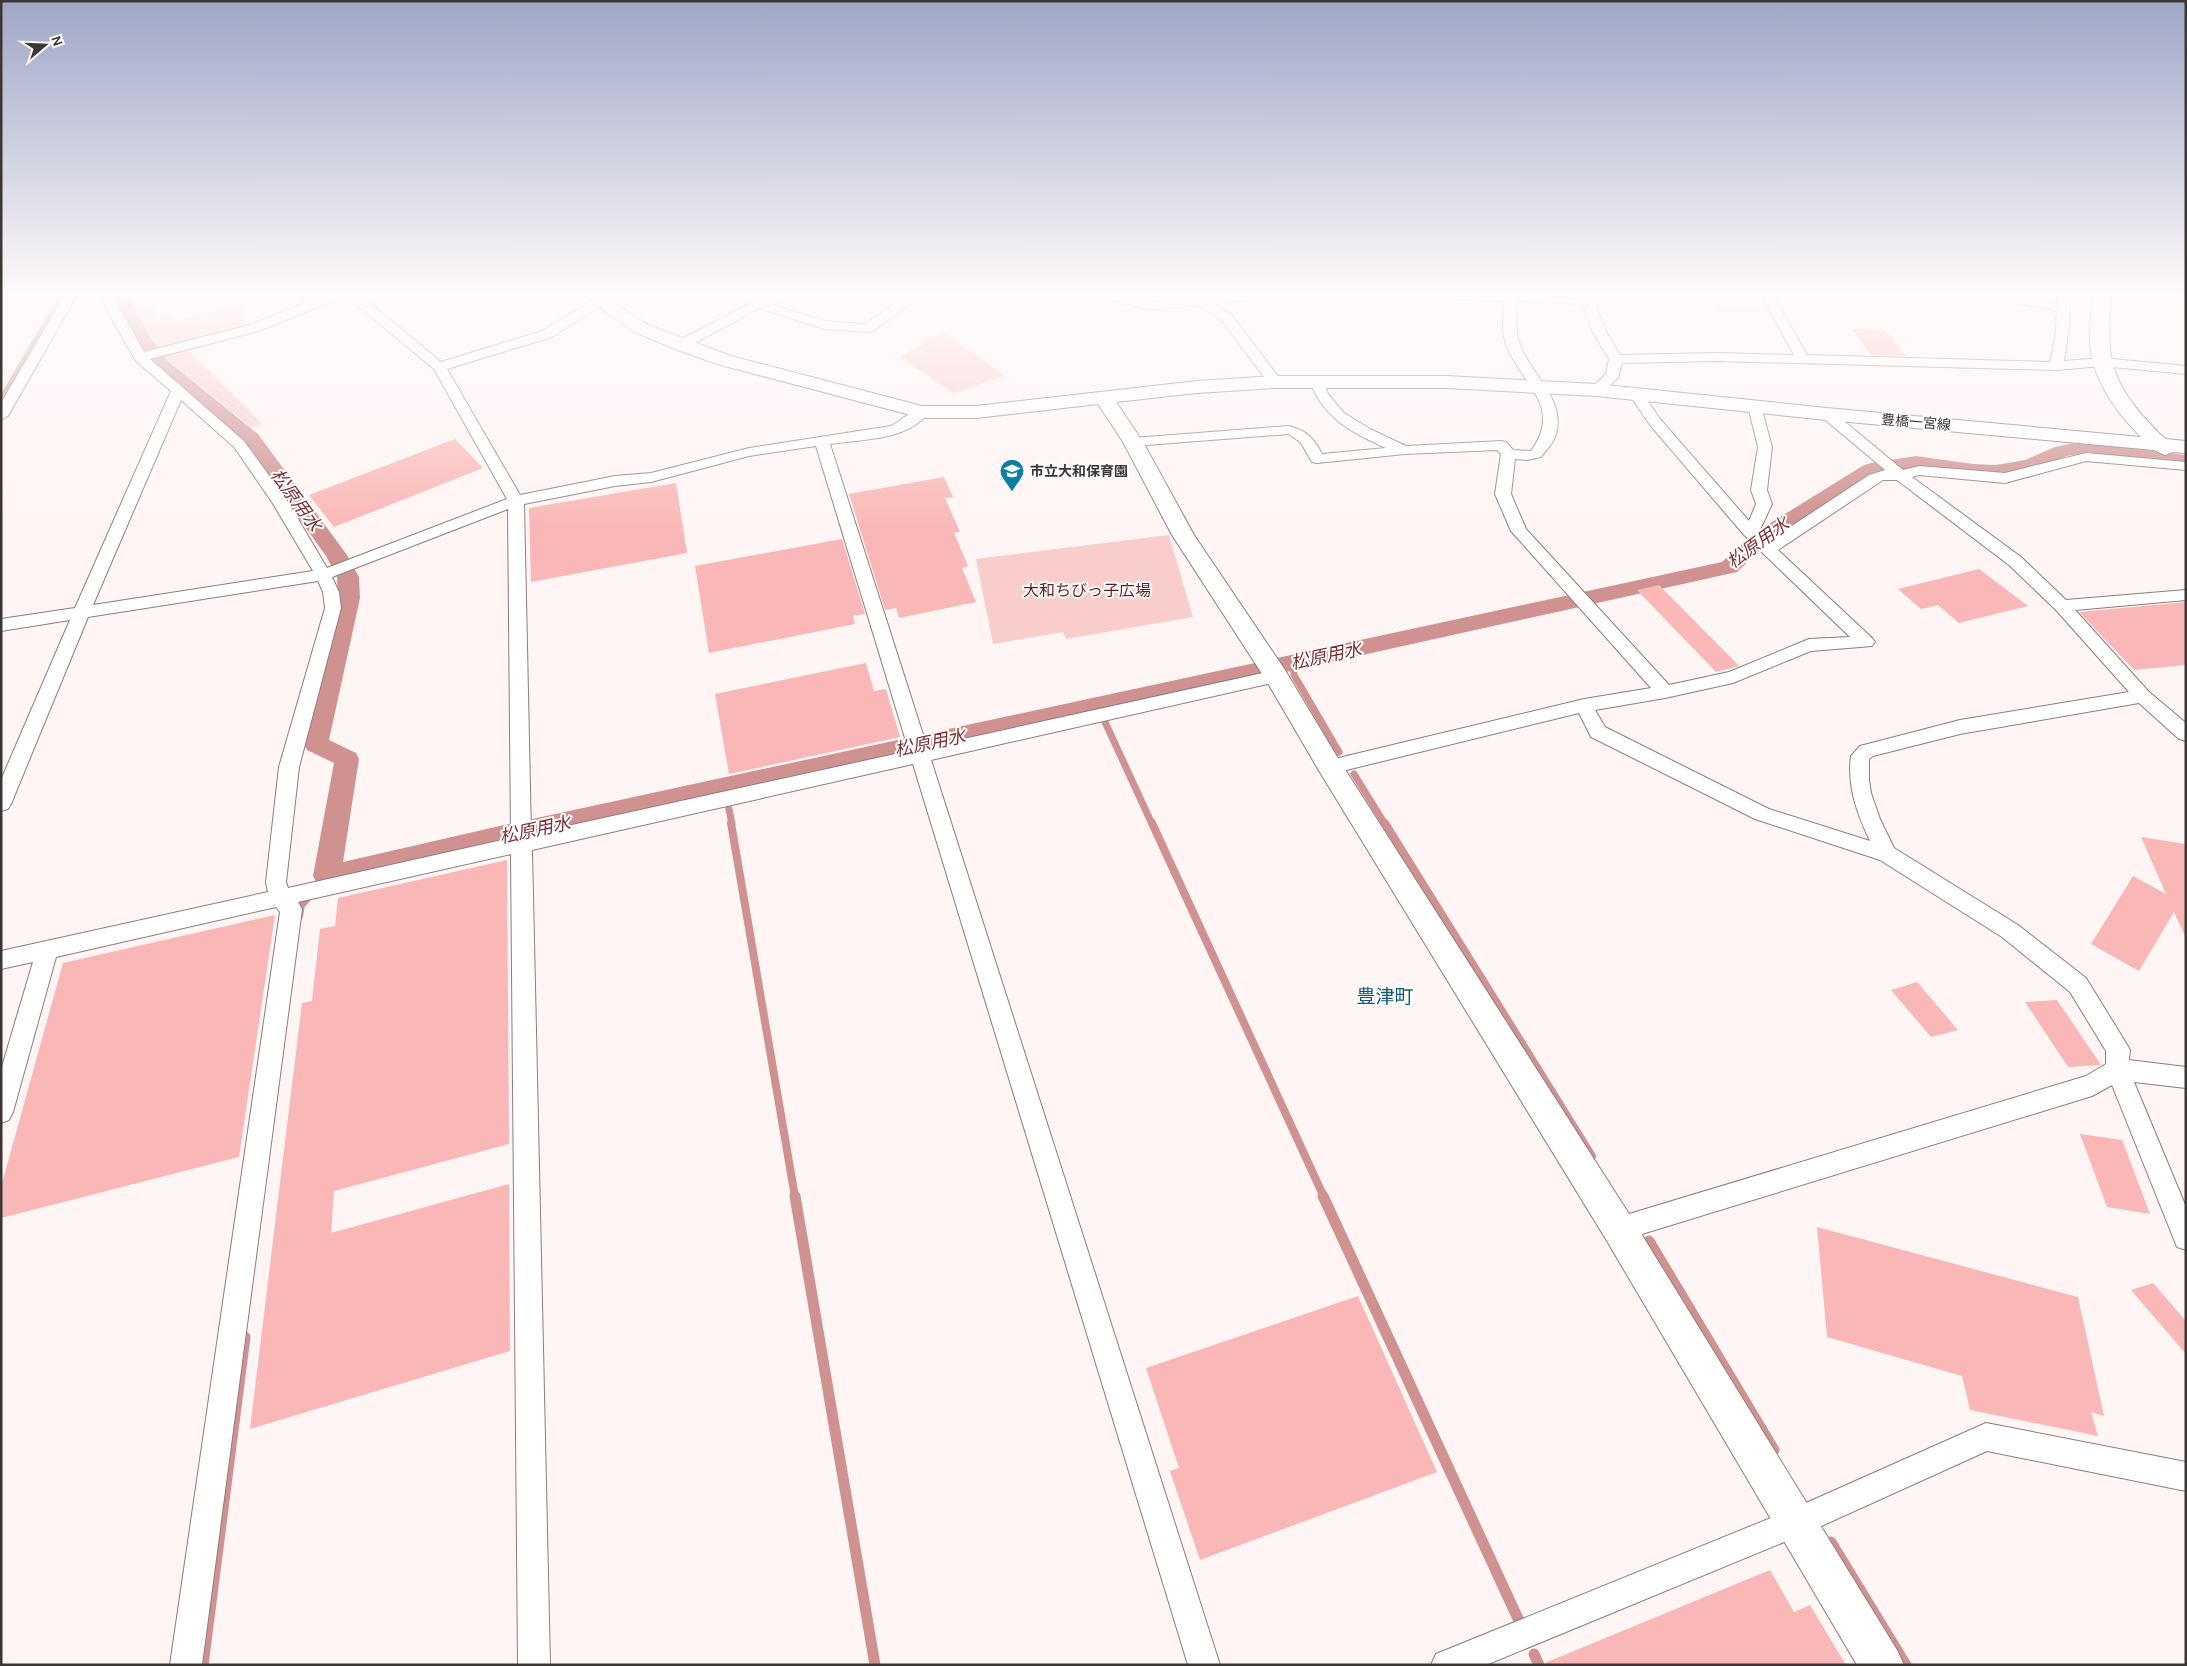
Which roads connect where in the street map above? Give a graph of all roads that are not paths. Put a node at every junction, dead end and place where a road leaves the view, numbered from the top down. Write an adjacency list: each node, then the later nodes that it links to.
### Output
1 (27, 371): 19 (street)
2 (155, 371): 13 (street)
3 (441, 371): 27 (street)
4 (765, 371): 17 (main road, 豊橋一宮線)
5 (1267, 371): 10 (street)
6 (1529, 371): 11 (street)
7 (1613, 371): 12 (street)
8 (2105, 371): 22 (main road)
9 (1318, 381): 10 (main road, 豊橋一宮線); 11 (main road, 豊橋一宮線); 23 (street)
10 (1275, 382): 15 (main road, 豊橋一宮線)
11 (1540, 388): 12 (main road, 豊橋一宮線); 24 (street)
12 (1596, 390): 14 (main road, 豊橋一宮線)
13 (178, 391): 30 (street); 33 (street)
14 (1636, 394): 16 (main road, 豊橋一宮線); 28 (street)
15 (1103, 397): 17 (main road, 豊橋一宮線); 21 (main road)
16 (1755, 406): 18 (main road, 豊橋一宮線); 28 (street)
17 (922, 412): 20 (street)
18 (1827, 414): 22 (main road, 豊橋一宮線); 26 (street)
19 (1, 416)
20 (822, 442): 27 (street); 40 (street)
21 (1133, 442): 23 (street); 35 (main road)
22 (2160, 444): 25 (main road)
23 (1405, 450): 24 (street)
24 (1508, 454): 36 (street)
25 (2183, 459): 26 (street)
26 (1893, 469): 29 (street); 32 (street)
27 (516, 501): 30 (street); 43 (street)
28 (1751, 534): 29 (street)
29 (1767, 550): 36 (street)
30 (323, 575): 33 (street); 45 (street)
31 (2186, 595): 32 (street)
32 (2062, 606): 37 (street)
33 (81, 613): 34 (street); 42 (street)
34 (1, 625)
35 (1276, 676): 40 (street); 41 (main road)
36 (1665, 692): 38 (street)
37 (2143, 696): 39 (street); 44 (street)
38 (1584, 705): 41 (street); 44 (street)
39 (2186, 734)
40 (919, 756): 43 (street); 57 (street)
41 (1330, 767): 51 (main road)
42 (1, 804)
43 (521, 845): 45 (street); 56 (street)
44 (1887, 854): 48 (street)
45 (280, 898): 46 (street); 55 (street)
46 (47, 950): 47 (street); 50 (street)
47 (1, 960)
48 (2117, 1069): 49 (street); 51 (street); 52 (street)
49 (2186, 1078)
50 (1, 1112)
51 (1619, 1230): 54 (main road)
52 (2186, 1238)
53 (2186, 1477): 54 (street)
54 (1796, 1522): 58 (street); 59 (main road)
55 (186, 1665)
56 (534, 1665)
57 (1204, 1665)
58 (1447, 1665)
59 (1882, 1665)

